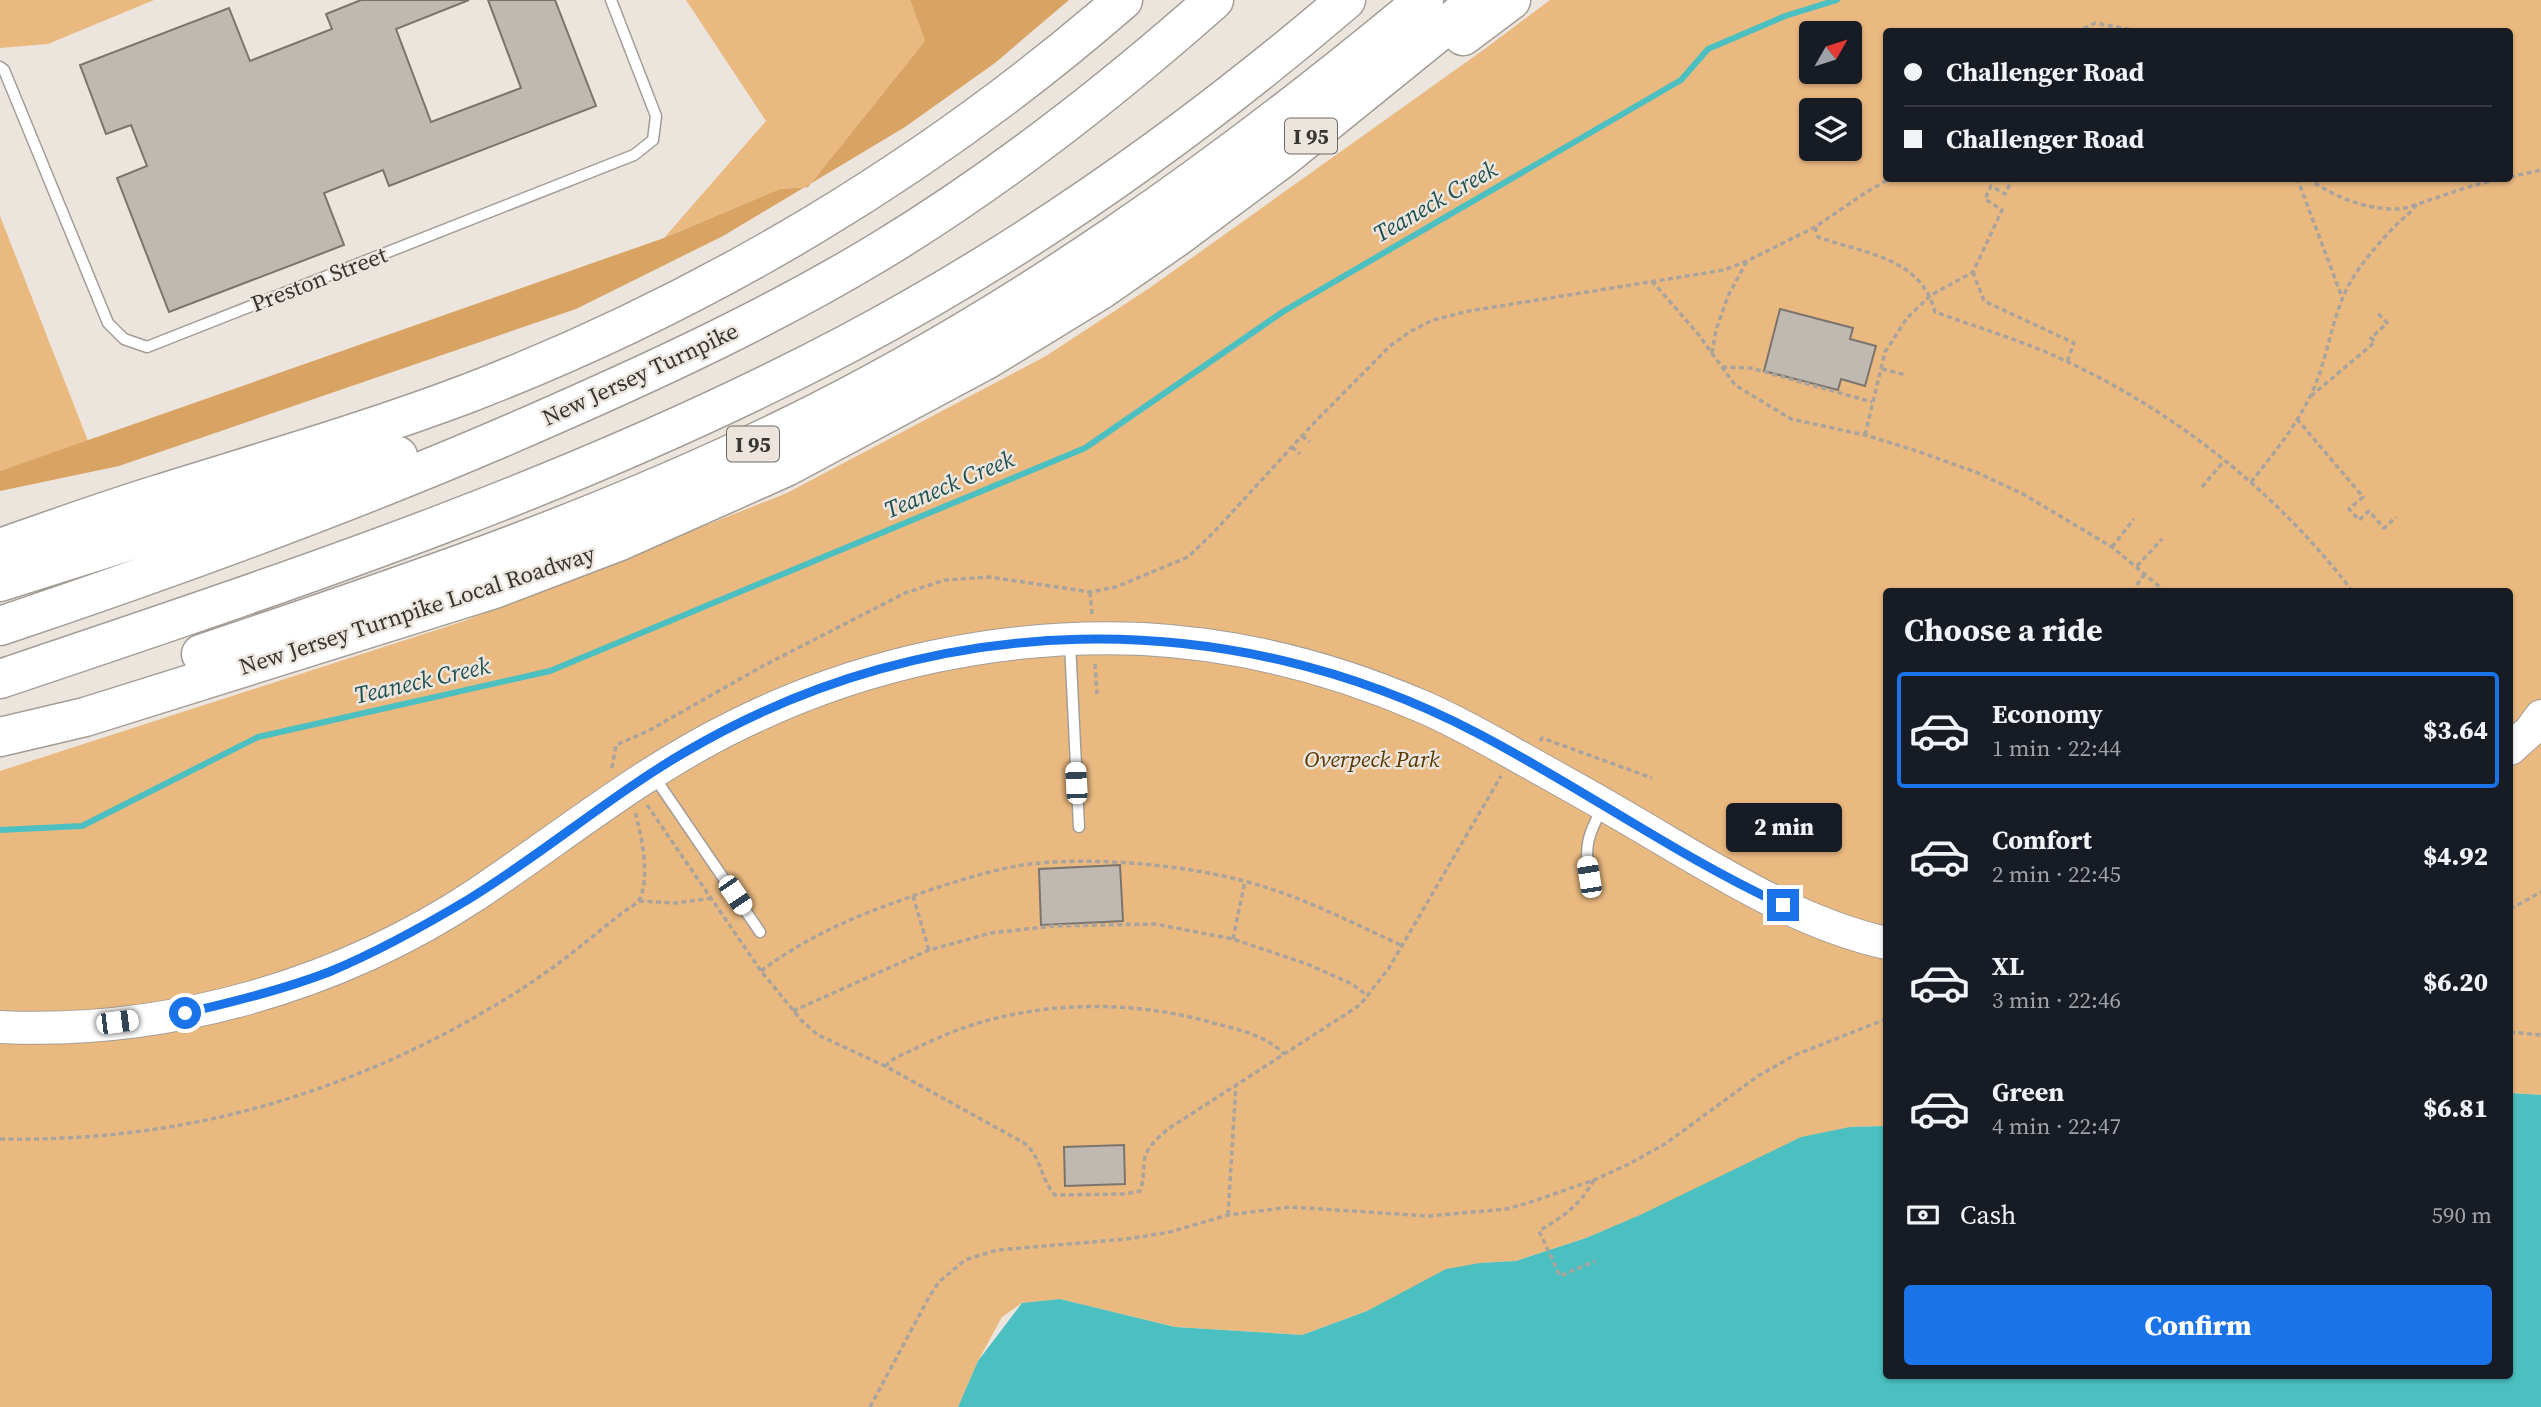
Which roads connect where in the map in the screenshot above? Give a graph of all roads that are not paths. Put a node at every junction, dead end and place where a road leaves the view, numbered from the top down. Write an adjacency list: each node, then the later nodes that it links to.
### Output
1 (611, 0): 8 (lane, Preston Street)
2 (1123, 0): 11 (highway)
3 (1214, 0): 10 (highway, New Jersey Turnpike)
4 (1424, 0): 17 (highway, I 95)
5 (1478, 0): 9 (highway, New Jersey Turnpike Local Roadway / I 95)
6 (1511, 0): 9 (highway)
7 (1334, 7): 15 (highway)
8 (0, 67)
9 (1373, 87): 19 (highway, New Jersey Turnpike Local Roadway / I 95)
10 (556, 414): 12 (highway); 13 (highway, New Jersey Turnpike)
11 (0, 548)
12 (0, 582)
13 (0, 626)
14 (1070, 640): 21 (street); 22 (street); 23 (lane)
15 (0, 679)
16 (2541, 716): 18 (street); 20 (street)
17 (0, 730)
18 (2513, 733)
19 (0, 737)
20 (2513, 747)
21 (648, 788): 25 (lane); 27 (street)
22 (1604, 804): 24 (lane); 26 (street)
23 (1079, 827)
24 (1589, 877)
25 (760, 932)
26 (1883, 942)
27 (0, 1027)

